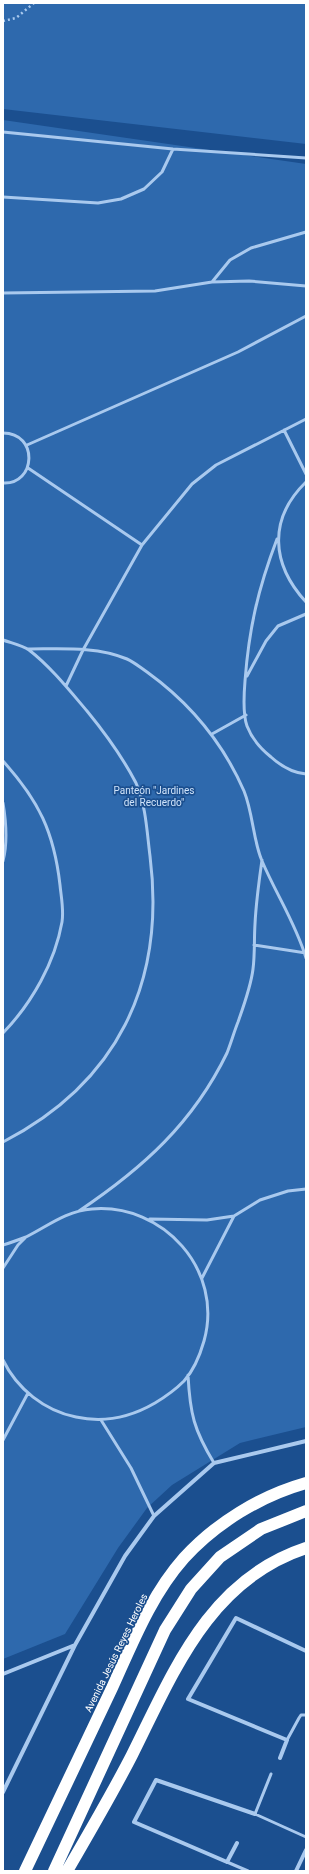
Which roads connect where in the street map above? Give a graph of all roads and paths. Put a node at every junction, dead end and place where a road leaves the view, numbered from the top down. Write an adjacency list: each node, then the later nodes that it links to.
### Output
1 (34, 3): 2 (path)
2 (3, 21)
3 (3, 132): 4 (lane)
4 (173, 149): 5 (lane); 6 (lane)
5 (306, 158)
6 (3, 196)
7 (306, 232): 8 (lane)
8 (212, 282): 9 (lane); 10 (lane)
9 (306, 286)
10 (3, 293)
11 (306, 316): 15 (lane)
12 (306, 419): 13 (lane)
13 (284, 430): 17 (lane); 21 (lane)
14 (3, 432): 15 (lane)
15 (27, 446): 16 (lane)
16 (28, 468): 19 (lane); 21 (lane)
17 (306, 474)
18 (306, 482): 20 (lane)
19 (3, 483)
20 (277, 539): 22 (lane); 27 (lane)
21 (142, 545): 26 (lane)
22 (306, 602)
23 (306, 614): 27 (lane)
24 (3, 640): 25 (lane)
25 (28, 650): 26 (lane); 28 (lane)
26 (83, 650): 28 (lane); 30 (lane)
27 (246, 677): 29 (lane)
28 (66, 686): 40 (lane)
29 (246, 715): 30 (lane); 32 (lane)
30 (212, 734): 34 (lane)
31 (3, 761): 39 (lane)
32 (306, 774)
33 (3, 803): 35 (lane)
34 (262, 860): 36 (lane); 37 (lane)
35 (3, 861)
36 (254, 945): 37 (lane); 42 (lane)
37 (305, 953): 38 (lane)
38 (306, 958)
39 (3, 1033)
40 (3, 1142)
41 (306, 1189): 43 (lane)
42 (78, 1211): 44 (lane); 45 (lane)
43 (234, 1216): 44 (lane); 48 (lane)
44 (149, 1219): 48 (lane)
45 (26, 1237): 46 (lane); 47 (lane)
46 (3, 1245)
47 (3, 1268)
48 (202, 1279): 50 (lane)
49 (3, 1360): 51 (lane)
50 (188, 1375): 52 (lane); 55 (lane)
51 (28, 1394): 52 (lane); 53 (lane)
52 (101, 1420): 58 (lane)
53 (3, 1440)
54 (306, 1441): 55 (street)
55 (214, 1462): 58 (street)
56 (306, 1483): 73 (highway, Avenida Jesús Reyes Heroles)
57 (306, 1511): 74 (highway)
58 (154, 1516): 60 (street)
59 (306, 1548): 75 (highway)
60 (75, 1645): 62 (street); 67 (street)
61 (306, 1651): 64 (street)
62 (3, 1674)
63 (306, 1715): 64 (lane)
64 (288, 1740): 65 (street)
65 (280, 1758)
66 (271, 1774): 68 (lane)
67 (3, 1792)
68 (255, 1814): 69 (lane); 72 (street)
69 (306, 1837)
70 (237, 1844): 72 (street)
71 (306, 1850): 77 (street)
72 (227, 1862): 76 (lane)
73 (25, 1871)
74 (54, 1871)
75 (67, 1871)
76 (248, 1871)
77 (296, 1871)

